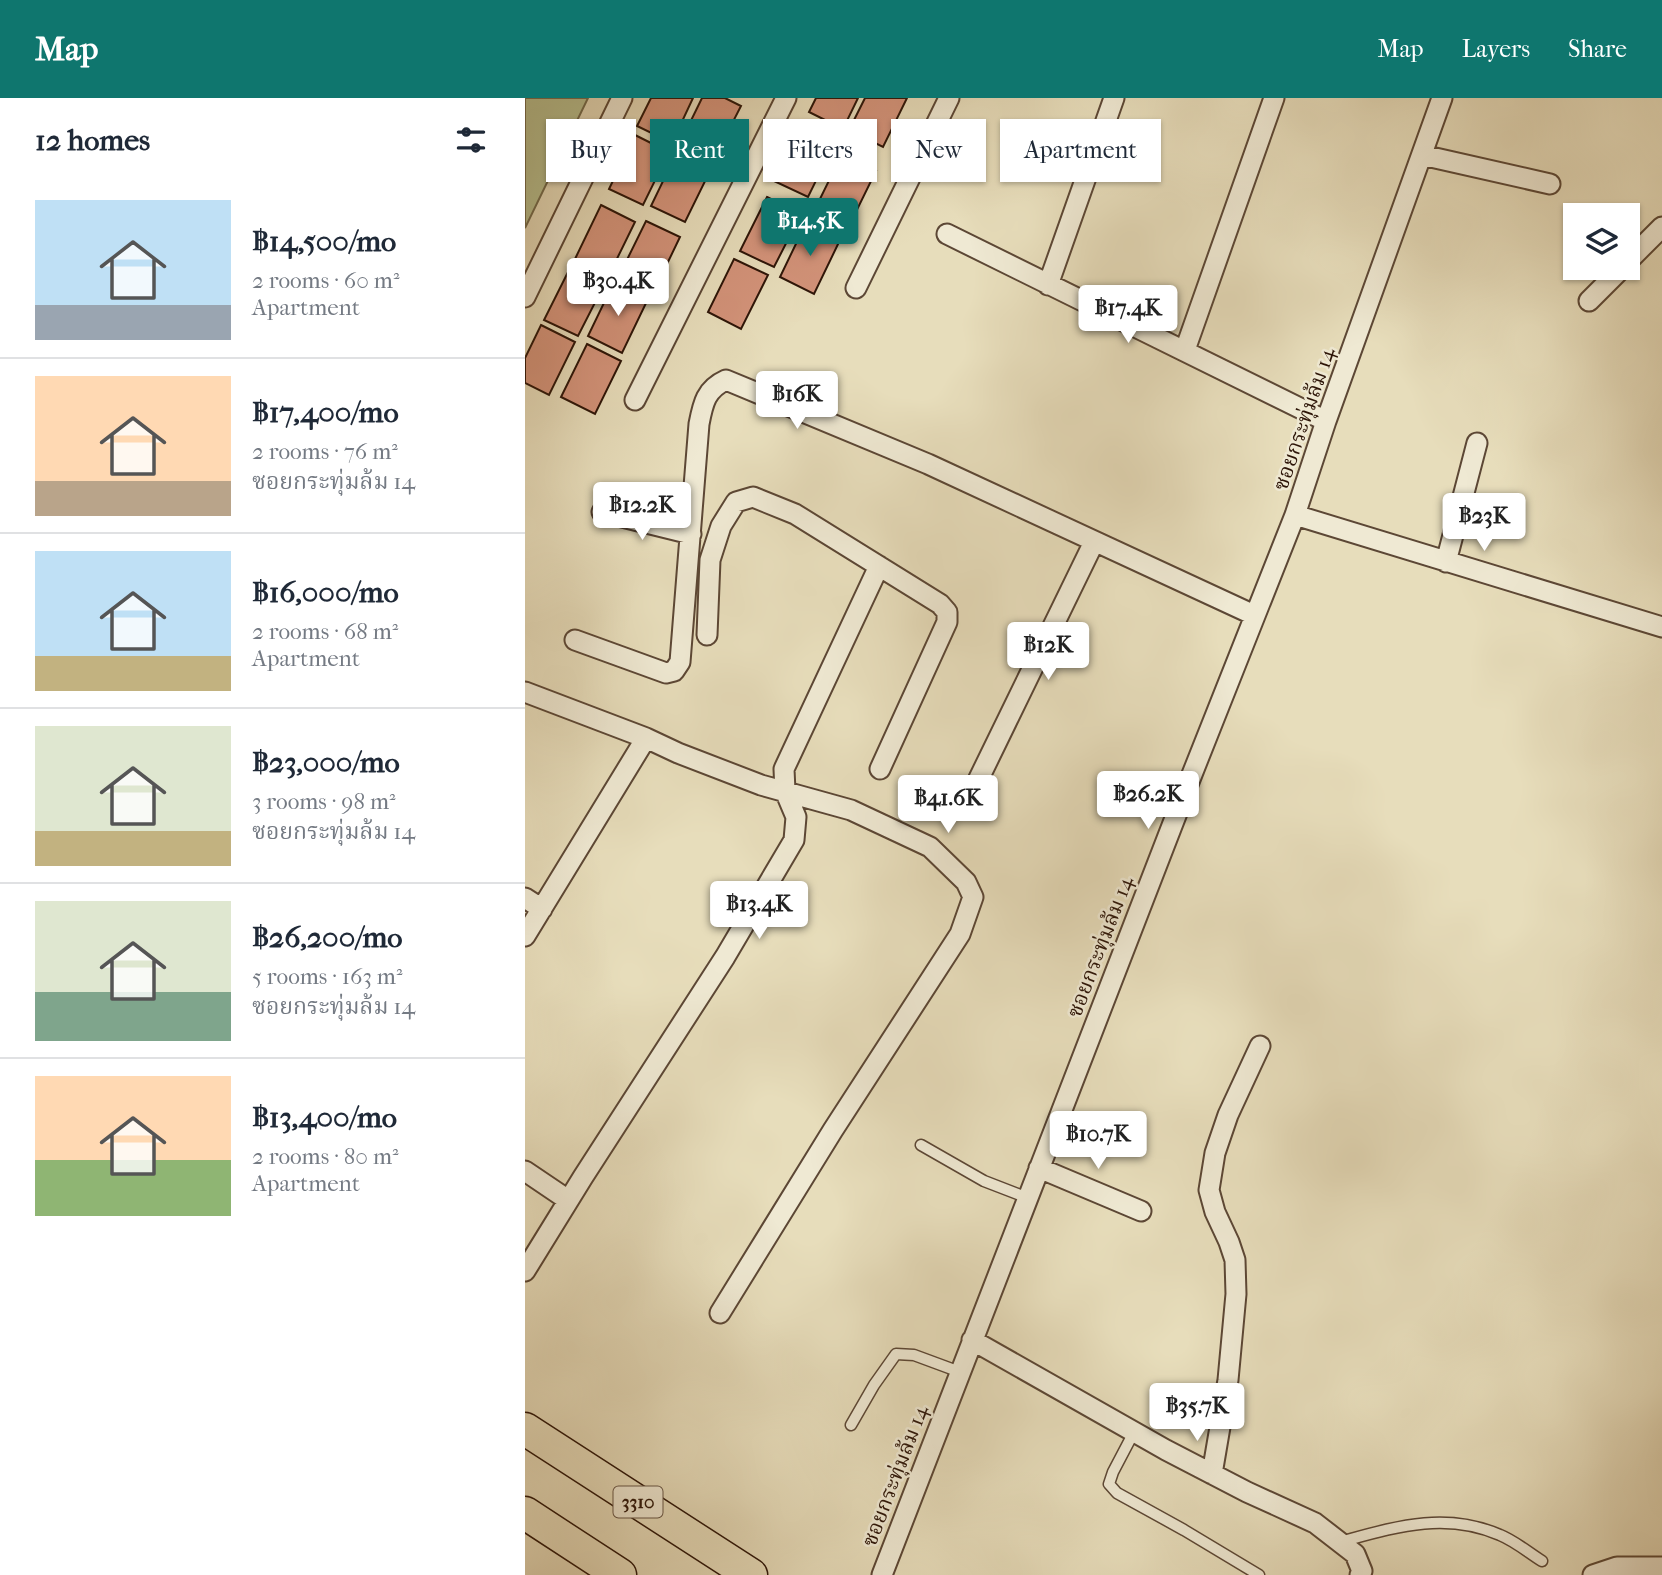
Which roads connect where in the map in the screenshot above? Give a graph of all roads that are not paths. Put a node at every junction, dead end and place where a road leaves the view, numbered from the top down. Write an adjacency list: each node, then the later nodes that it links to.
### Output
1 (622, 98): 15 (street)
2 (786, 98): 18 (street)
3 (949, 98): 14 (street)
4 (1114, 98): 13 (street)
5 (1274, 98): 17 (street)
6 (1442, 98): 7 (street, ซอยกระทุ่มล้ม 14)
7 (1422, 155): 8 (street); 19 (street, ซอยกระทุ่มล้ม 14)
8 (1550, 184)
9 (1662, 227): 11 (street)
10 (947, 234): 13 (street)
11 (1640, 249)
12 (1610, 280): 16 (street)
13 (1048, 285): 17 (street)
14 (856, 288)
15 (525, 297)
16 (1589, 302)
17 (1185, 350): 19 (street)
18 (635, 400)
19 (1326, 421): 22 (street, ซอยกระทุ่มล้ม 14)
20 (1477, 443): 25 (street)
21 (602, 512): 23 (street)
22 (1295, 515): 25 (street); 27 (street, ซอยกระทุ่มล้ม 14)
23 (691, 534): 24 (street); 30 (street)
24 (1094, 542): 27 (street); 35 (street)
25 (1446, 562): 28 (street)
26 (879, 566): 29 (street); 33 (street); 34 (street)
27 (1254, 615): 41 (street, ซอยกระทุ่มล้ม 14)
28 (1662, 627)
29 (707, 635)
30 (575, 640)
31 (525, 692): 32 (street)
32 (646, 738): 34 (street); 37 (street)
33 (880, 769)
34 (785, 791): 44 (street); 47 (street)
35 (966, 805)
36 (525, 898): 37 (street)
37 (542, 909): 38 (street)
38 (525, 936)
39 (1260, 1046): 53 (street)
40 (921, 1145): 43 (lane)
41 (1039, 1168): 43 (street, ซอยกระทุ่มล้ม 14); 45 (street)
42 (525, 1171): 44 (street)
43 (1028, 1198): 48 (street, ซอยกระทุ่มล้ม 14)
44 (568, 1200): 46 (street)
45 (1141, 1211)
46 (525, 1271)
47 (720, 1313)
48 (972, 1340): 49 (street, ซอยกระทุ่มล้ม 14); 52 (street)
49 (960, 1372): 50 (lane); 60 (street, ซอยกระทุ่มล้ม 14)
50 (851, 1425)
51 (525, 1429): 59 (main road, 3310)
52 (1134, 1432): 53 (street); 61 (lane)
53 (1212, 1474): 55 (street)
54 (525, 1513): 58 (main road)
55 (1340, 1542): 56 (lane); 62 (street)
56 (1542, 1561)
57 (1662, 1567): 63 (street)
58 (612, 1573)
59 (751, 1575)
60 (882, 1575)
61 (1259, 1575)
62 (1360, 1575)
63 (1593, 1575)

